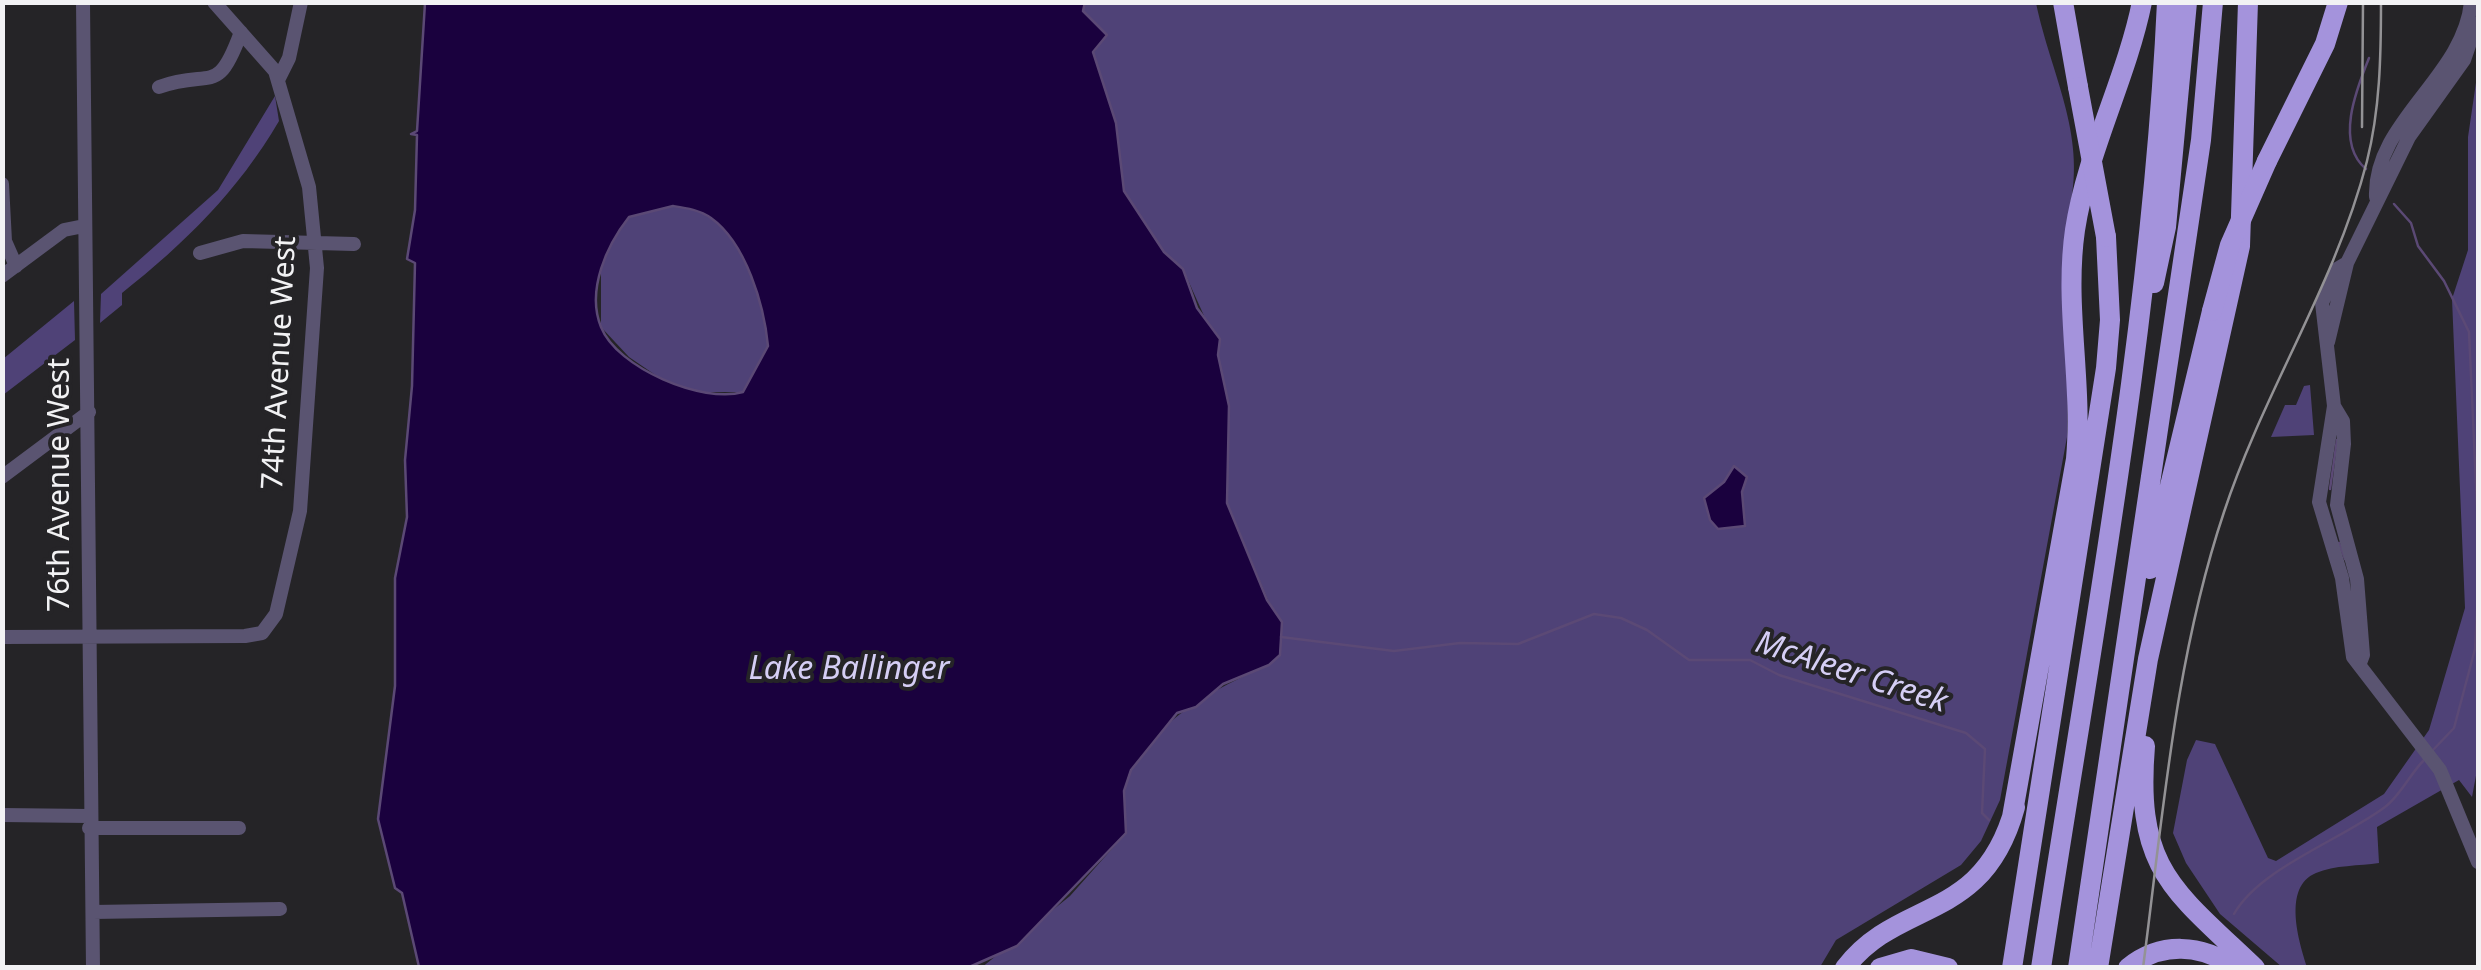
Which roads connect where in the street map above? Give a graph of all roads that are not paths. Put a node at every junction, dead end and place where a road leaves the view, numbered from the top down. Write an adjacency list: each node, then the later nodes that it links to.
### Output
1 (83, 2): 18 (street, 76th Avenue West)
2 (214, 2): 13 (street)
3 (301, 2): 14 (street)
4 (2062, 2): 28 (highway, bridge)
5 (2142, 2): 35 (highway)
6 (2166, 2): 24 (highway)
7 (2187, 2): 24 (highway)
8 (2200, 2): 16 (highway)
9 (2212, 2): 16 (highway)
10 (2248, 2): 27 (highway)
11 (2338, 2): 31 (highway, bridge)
12 (2470, 10): 32 (street)
13 (241, 32): 14 (street); 15 (street)
14 (280, 86): 19 (street, 74th Avenue West)
15 (159, 87)
16 (2204, 116): 31 (highway)
17 (2, 184): 22 (street)
18 (84, 226): 22 (street); 25 (street, 76th Avenue West)
19 (314, 241): 20 (street); 21 (street); 29 (street, 74th Avenue West)
20 (354, 244)
21 (200, 253)
22 (16, 266): 23 (street)
23 (2, 276)
24 (2133, 362): 46 (highway)
25 (89, 412): 26 (street); 29 (street, 76th Avenue West)
26 (2, 476)
27 (2171, 568): 48 (highway); 51 (highway)
28 (2070, 607): 35 (highway); 45 (highway)
29 (88, 636): 30 (street); 36 (street, 76th Avenue West)
30 (2, 637)
31 (2119, 698): 47 (highway)
32 (2459, 808): 33 (street); 38 (street)
33 (2478, 808)
34 (2, 815): 36 (street)
35 (2012, 816): 42 (highway)
36 (89, 822): 37 (street); 40 (street, 76th Avenue West)
37 (239, 828)
38 (2478, 862)
39 (280, 910): 40 (street)
40 (93, 912): 41 (street, 76th Avenue West)
41 (93, 968)
42 (1845, 968)
43 (1880, 968): 44 (highway)
44 (1948, 968)
45 (2012, 968)
46 (2041, 968)
47 (2078, 968)
48 (2098, 968)
49 (2128, 968): 50 (highway)
50 (2235, 968)
51 (2255, 968)

